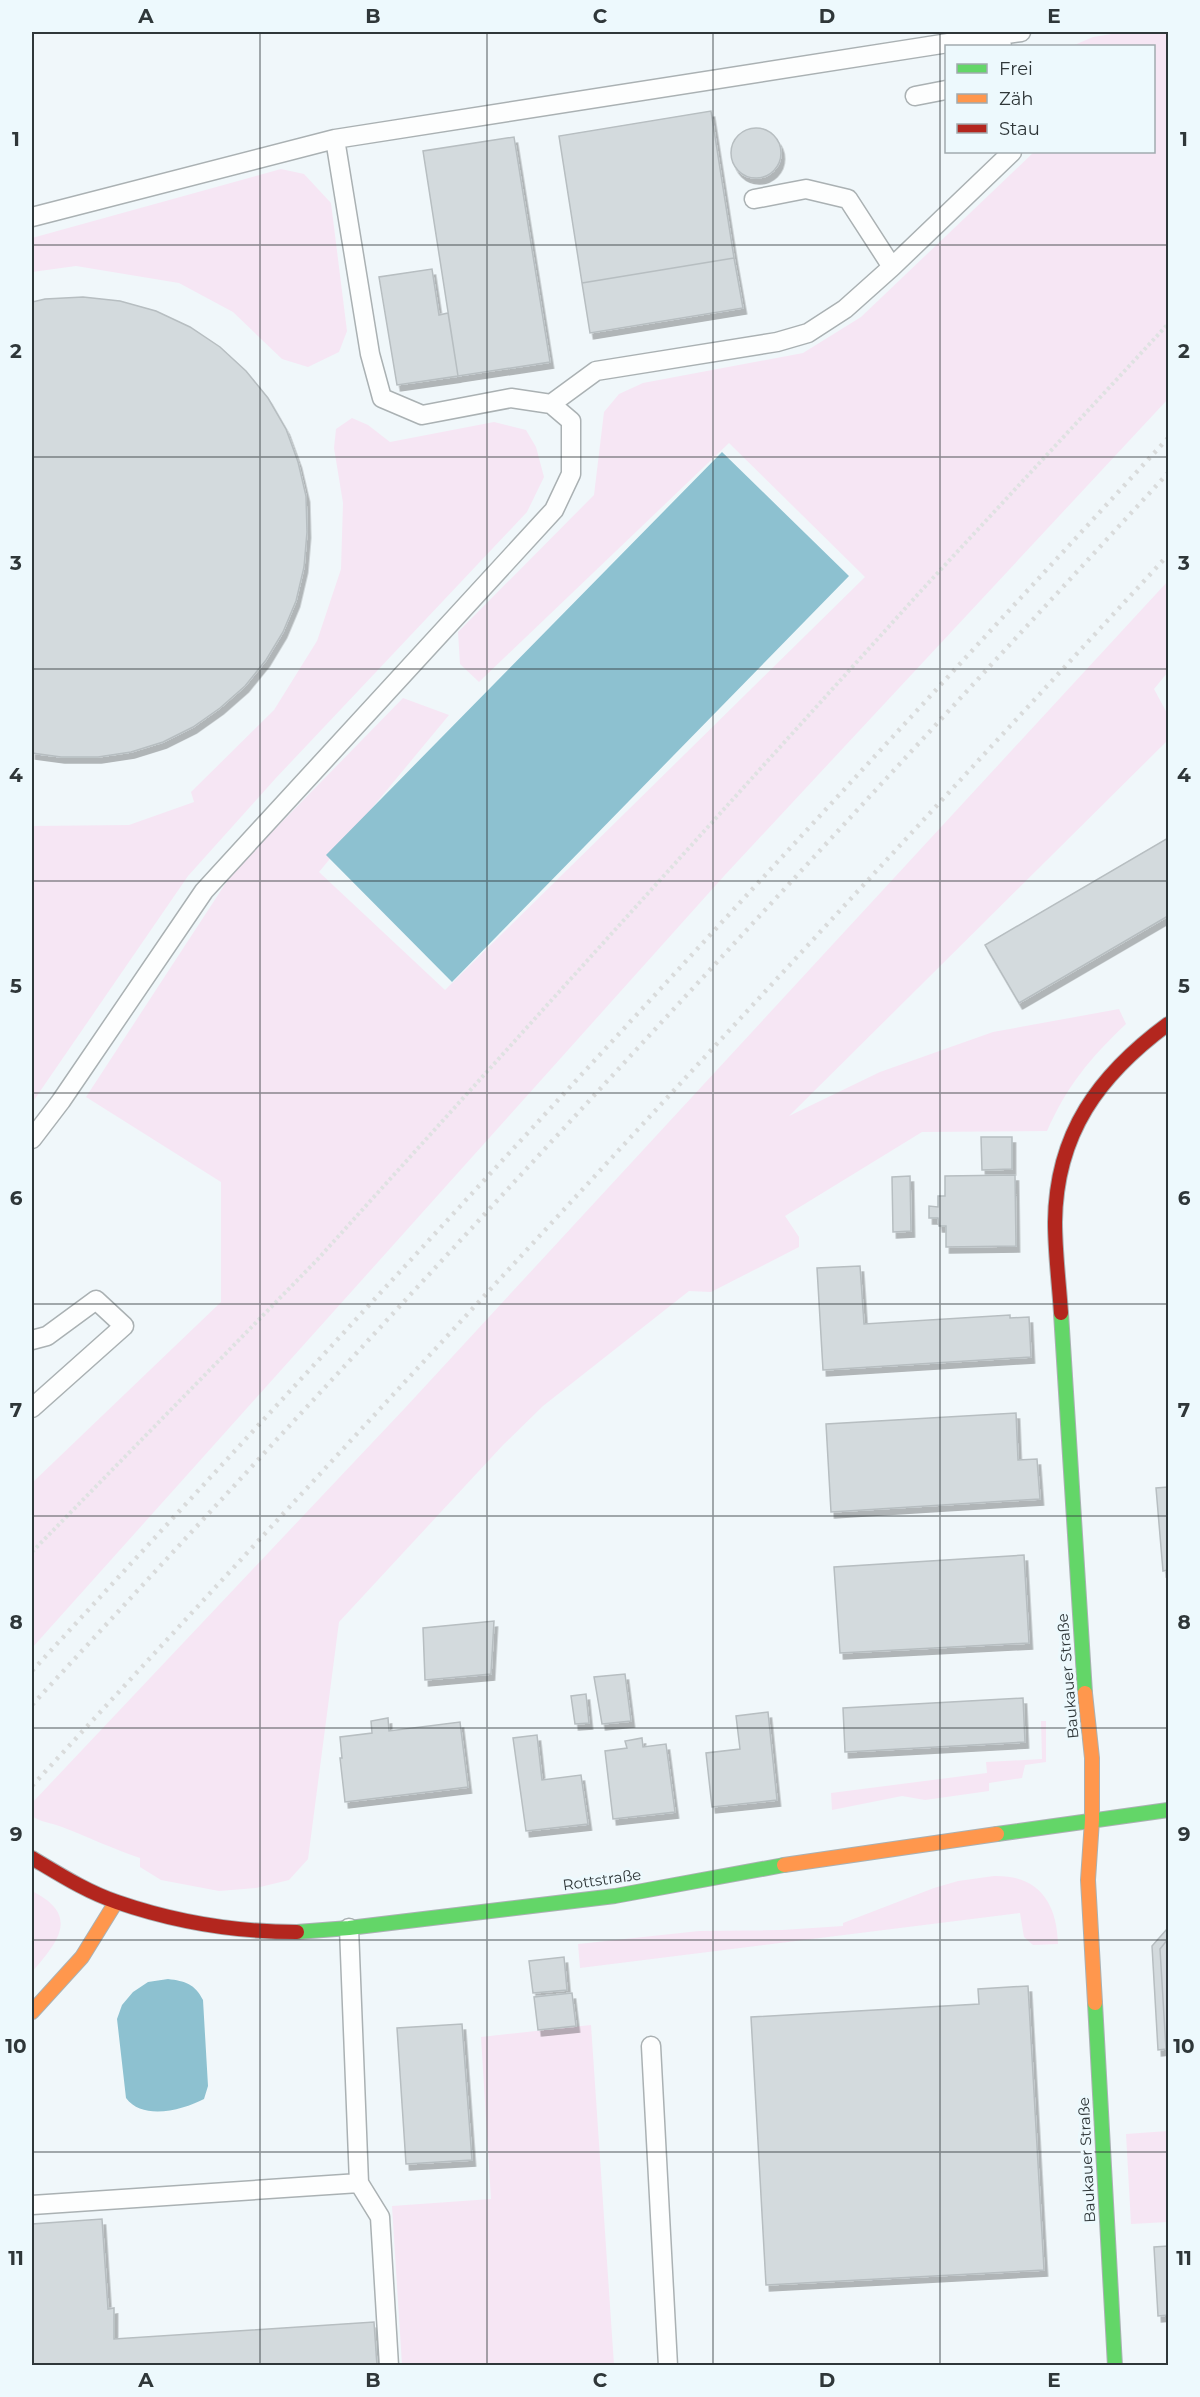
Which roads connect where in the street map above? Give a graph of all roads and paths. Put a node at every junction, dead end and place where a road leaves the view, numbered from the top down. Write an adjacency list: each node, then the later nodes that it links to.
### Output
1 (1020, 32): 2 (lane)
2 (997, 41): 3 (lane)
3 (970, 45)
4 (945, 49): 7 (lane)
5 (945, 90): 6 (lane)
6 (915, 96)
7 (334, 139): 10 (lane); 13 (lane)
8 (1011, 153): 11 (lane)
9 (754, 199): 11 (lane)
10 (32, 218)
11 (892, 267): 13 (lane)
12 (1168, 324): 18 (path)
13 (551, 404): 15 (lane)
14 (1168, 1024): 20 (street, Baukauer Straße)
15 (32, 1139)
16 (32, 1340): 17 (lane)
17 (32, 1408)
18 (32, 1552)
19 (1168, 1810): 20 (street, Rottstraße)
20 (1092, 1820): 23 (street, Rottstraße); 30 (street, Baukauer Straße)
21 (32, 1858): 22 (street, Rottstraße)
22 (116, 1902): 23 (street, Rottstraße); 24 (street)
23 (349, 1928): 26 (lane)
24 (32, 2012)
25 (651, 2046): 29 (lane)
26 (359, 2183): 27 (lane); 28 (lane)
27 (32, 2205)
28 (389, 2366)
29 (668, 2366)
30 (1115, 2366)

